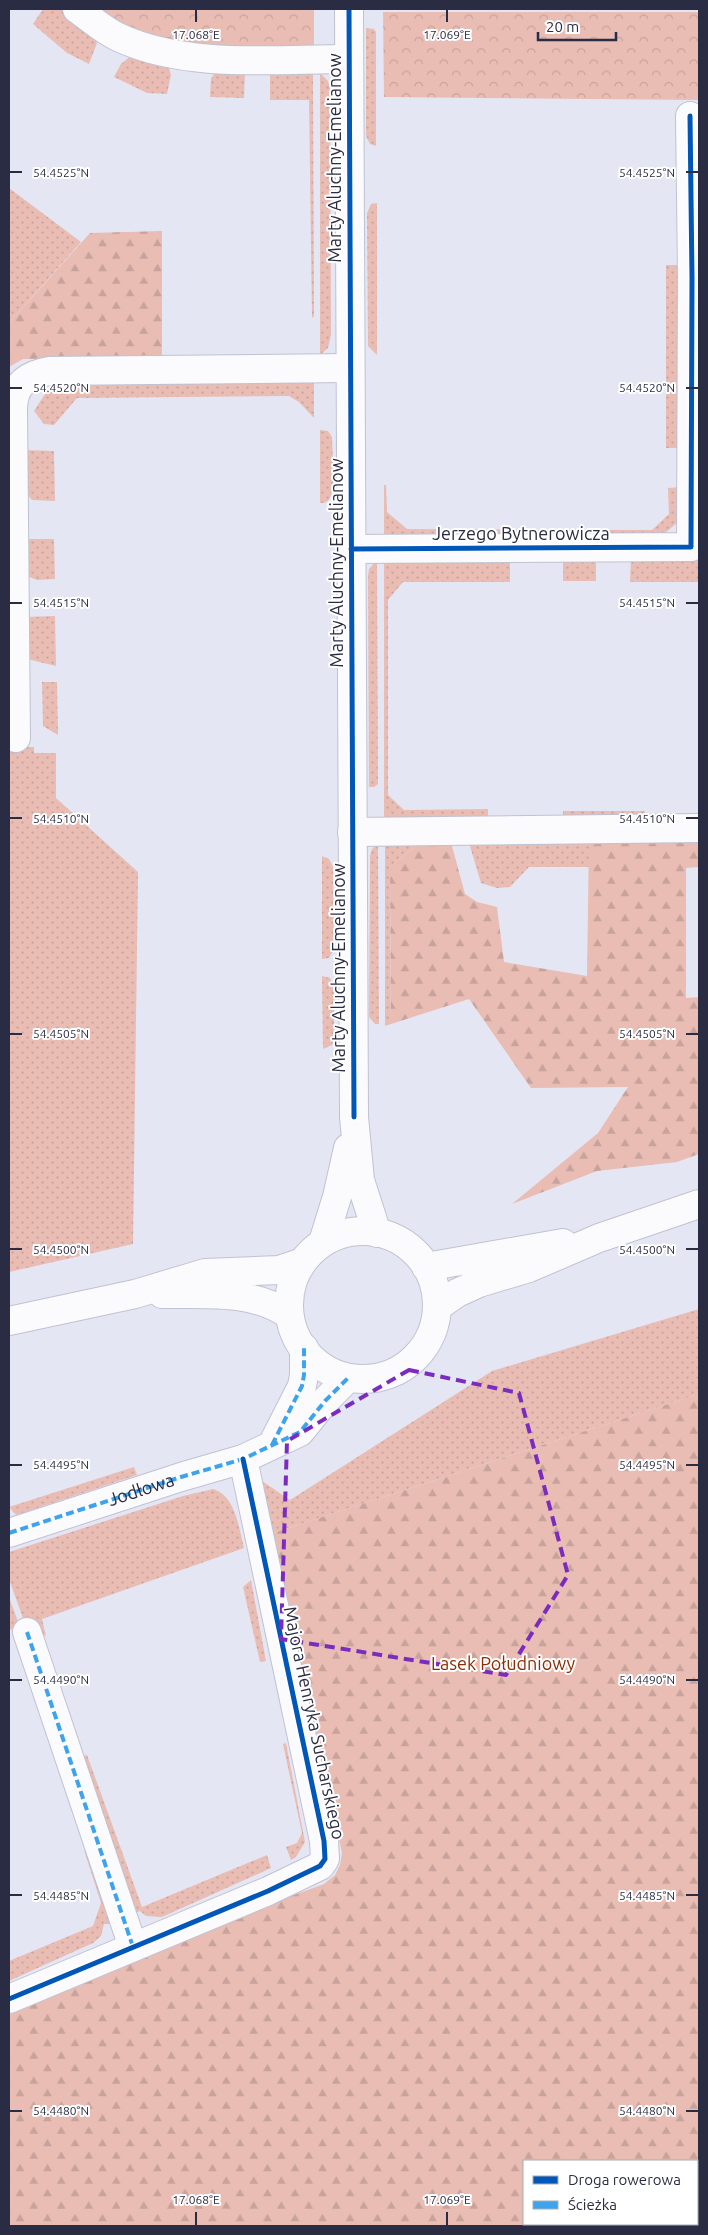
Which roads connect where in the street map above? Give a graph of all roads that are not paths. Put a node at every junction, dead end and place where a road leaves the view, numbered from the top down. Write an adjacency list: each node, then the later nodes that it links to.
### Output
1 (77, 9): 3 (street)
2 (349, 9): 3 (street, Marty Aluchny-Emelianow)
3 (348, 59): 6 (street, Marty Aluchny-Emelianow)
4 (690, 116): 5 (street, Jerzego Bytnerowicza)
5 (696, 278): 7 (street, Jerzego Bytnerowicza)
6 (350, 368): 8 (street, Marty Aluchny-Emelianow); 9 (street)
7 (695, 547): 8 (street, Jerzego Bytnerowicza)
8 (352, 549): 11 (street, Marty Aluchny-Emelianow)
9 (16, 738)
10 (699, 828): 11 (street)
11 (352, 832): 12 (street, Marty Aluchny-Emelianow)
12 (354, 1117): 14 (street, Marty Aluchny-Emelianow); 16 (street, Marty Aluchny-Emelianow)
13 (699, 1204): 15 (street)
14 (377, 1233): 16 (street); 18 (street)
15 (599, 1238): 18 (street); 20 (street)
16 (323, 1242): 17 (street)
17 (300, 1263): 19 (street); 21 (street)
18 (426, 1267): 20 (street)
19 (135, 1294): 21 (street); 22 (street)
20 (437, 1307): 24 (street)
21 (289, 1315): 23 (street)
22 (9, 1321)
23 (304, 1348): 24 (street); 25 (street)
24 (348, 1378): 25 (street, Jodłowa)
25 (272, 1445): 26 (street, Jodłowa)
26 (243, 1459): 27 (street, Jodłowa); 29 (street, Majora Henryka Sucharskiego)
27 (9, 1533)
28 (27, 1632): 29 (street)
29 (133, 1947): 30 (street, Majora Henryka Sucharskiego)
30 (9, 1999)

